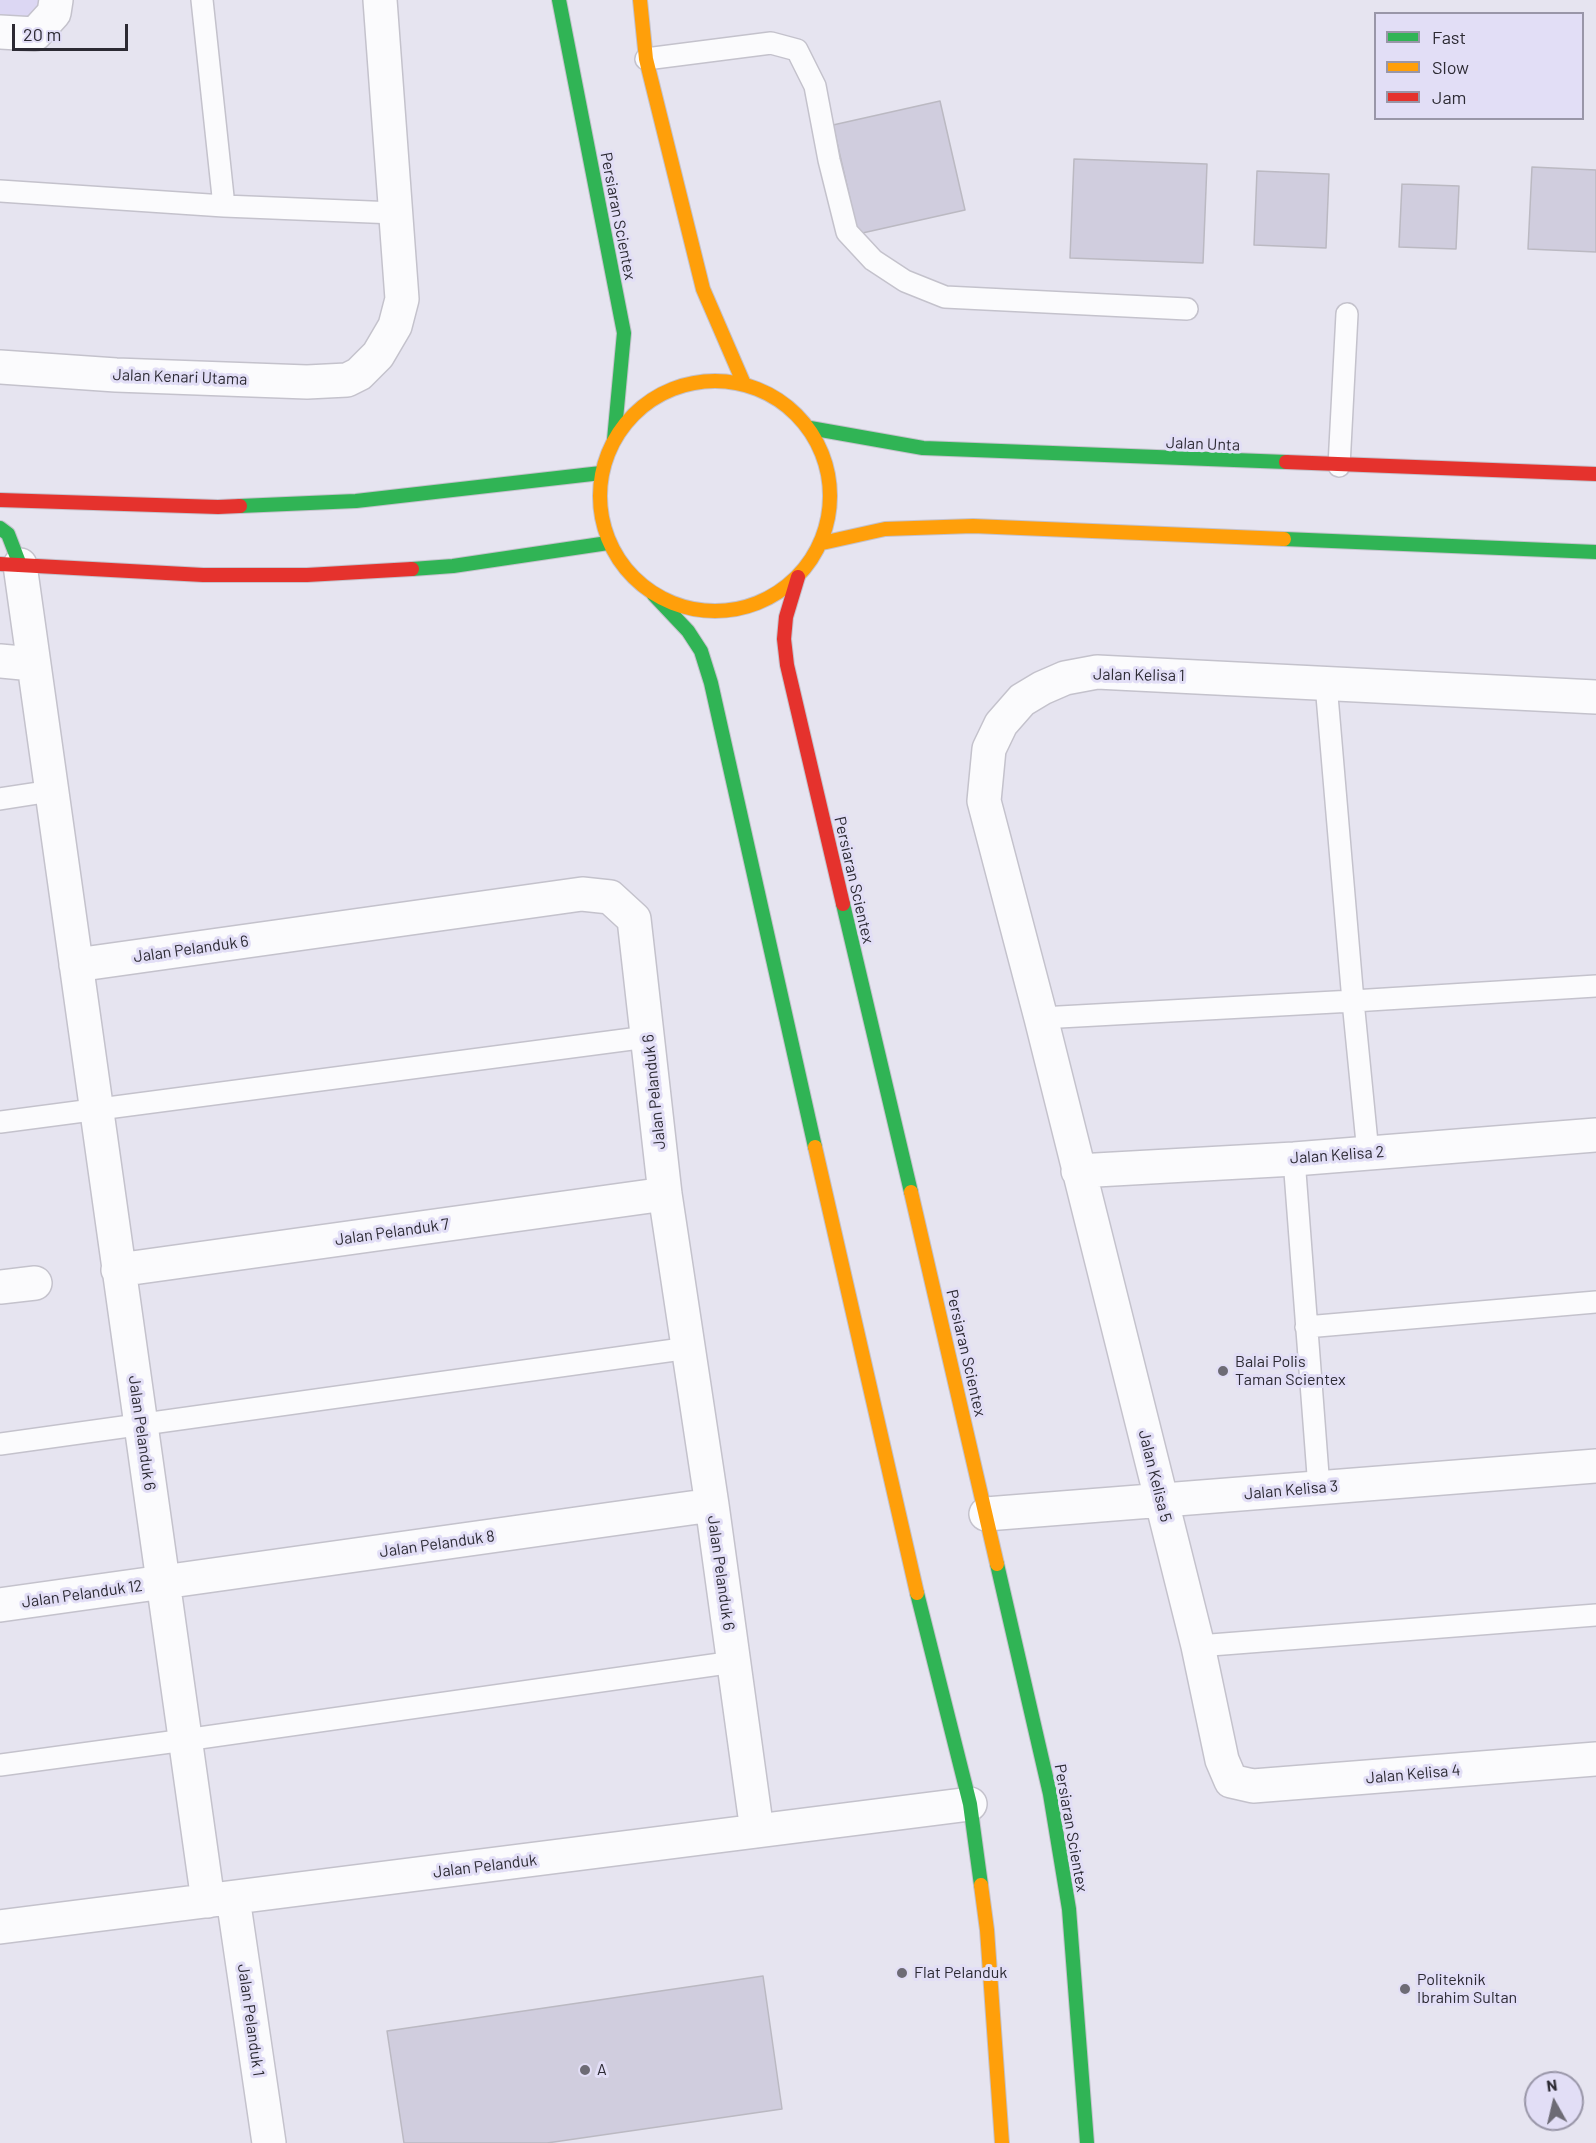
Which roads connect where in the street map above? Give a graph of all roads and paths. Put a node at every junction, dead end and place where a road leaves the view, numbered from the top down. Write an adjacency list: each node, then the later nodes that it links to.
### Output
1 (202, 0): 9 (lane)
2 (380, 0): 10 (street)
3 (559, 0): 16 (main road, Persiaran Scientex)
4 (640, 0): 7 (main road)
5 (55, 6): 6 (street)
6 (0, 32)
7 (646, 59): 11 (lane); 14 (main road)
8 (0, 191): 9 (lane)
9 (224, 206): 10 (lane)
10 (395, 213): 13 (street, Jalan Kenari Utama)
11 (1187, 309)
12 (1347, 314): 17 (lane)
13 (0, 367)
14 (744, 384): 15 (main road); 16 (main road)
15 (810, 428): 17 (main road, Jalan Unta); 23 (main road)
16 (614, 440): 18 (main road)
17 (1339, 466): 19 (main road, Jalan Unta)
18 (601, 473): 20 (main road); 22 (main road)
19 (1596, 474)
20 (0, 500)
21 (0, 528): 25 (main road)
22 (609, 543): 25 (main road); 27 (main road)
23 (822, 543): 24 (main road); 26 (main road)
24 (1596, 552)
25 (10, 564): 29 (street, Jalan Pelanduk 6)
26 (798, 578): 27 (main road); 58 (main road, Persiaran Scientex)
27 (654, 595): 68 (main road)
28 (0, 661): 29 (street)
29 (33, 664): 32 (street, Jalan Pelanduk 6)
30 (1326, 684): 31 (street, Jalan Kelisa 1); 36 (lane); 37 (street, Jalan Kelisa 1)
31 (1596, 697)
32 (51, 791): 33 (lane); 34 (street, Jalan Pelanduk 6)
33 (0, 799)
34 (76, 965): 38 (street, Jalan Pelanduk 6); 39 (street, Jalan Pelanduk 6)
35 (1596, 986): 36 (lane)
36 (1353, 1001): 37 (lane); 42 (lane)
37 (1041, 1018): 44 (street, Jalan Kelisa 1)
38 (647, 1037): 39 (lane); 45 (street, Jalan Pelanduk 6)
39 (96, 1109): 40 (lane); 46 (street, Jalan Pelanduk 6)
40 (0, 1122)
41 (1596, 1134): 42 (street, Jalan Kelisa 2)
42 (1368, 1153): 43 (street, Jalan Kelisa 2)
43 (1294, 1159): 44 (street, Jalan Kelisa 2); 50 (lane)
44 (1078, 1171): 56 (street, Jalan Kelisa 5)
45 (665, 1194): 46 (street, Jalan Pelanduk 7); 51 (street, Jalan Pelanduk 6)
46 (118, 1270): 52 (street, Jalan Pelanduk 6)
47 (34, 1283): 48 (street)
48 (0, 1287)
49 (1596, 1302): 50 (lane)
50 (1306, 1327): 55 (lane)
51 (688, 1348): 52 (lane); 57 (street, Jalan Pelanduk 6)
52 (140, 1424): 53 (lane); 59 (street, Jalan Pelanduk 6)
53 (0, 1444)
54 (1596, 1466): 55 (street, Jalan Kelisa 3)
55 (1318, 1488): 56 (street, Jalan Kelisa 3)
56 (1161, 1500): 58 (street, Jalan Kelisa 3); 62 (street, Jalan Kelisa 5)
57 (712, 1505): 59 (street, Jalan Pelanduk 8); 63 (street, Jalan Pelanduk 6)
58 (986, 1514): 74 (main road, Persiaran Scientex)
59 (163, 1582): 60 (street, Jalan Pelanduk 12); 64 (street, Jalan Pelanduk 6)
60 (0, 1605)
61 (1596, 1615): 62 (lane)
62 (1198, 1646): 67 (street, Jalan Kelisa 5)
63 (734, 1662): 64 (lane); 69 (street, Jalan Pelanduk 6)
64 (185, 1740): 66 (lane); 70 (street, Jalan Pelanduk 6)
65 (1596, 1760): 67 (street, Jalan Kelisa 4)
66 (0, 1765)
67 (1231, 1780)
68 (970, 1804): 69 (street, Jalan Pelanduk); 73 (main road)
69 (757, 1831): 70 (street, Jalan Pelanduk)
70 (221, 1899): 71 (street, Jalan Pelanduk); 72 (street, Jalan Pelanduk 1)
71 (0, 1927)
72 (269, 2143)
73 (1002, 2143)
74 (1087, 2143)

